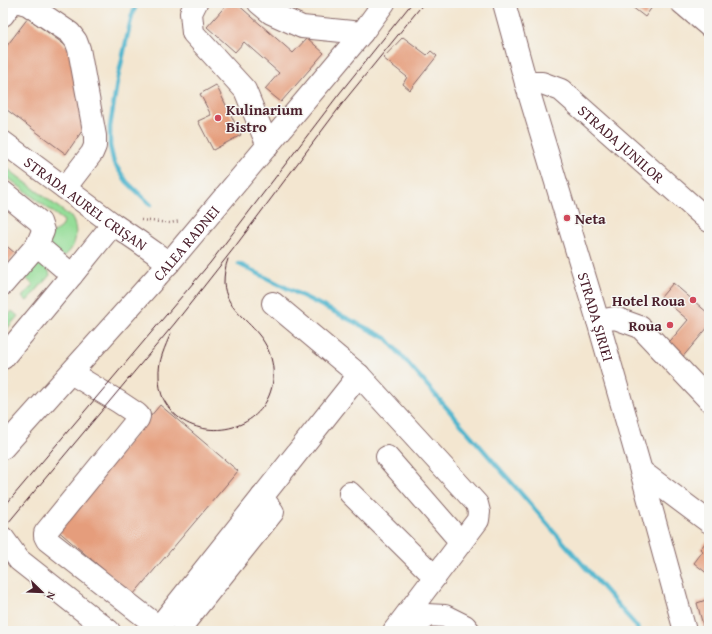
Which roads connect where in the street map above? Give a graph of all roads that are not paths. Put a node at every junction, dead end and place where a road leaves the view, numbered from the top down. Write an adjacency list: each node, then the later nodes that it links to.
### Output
1 (14, 3): 10 (main road)
2 (23, 3): 16 (main road)
3 (196, 3): 15 (main road)
4 (259, 3): 12 (main road)
5 (378, 3): 12 (main road)
6 (384, 3): 12 (main road, CALEA RADNEI)
7 (399, 3): 12 (main road, CALEA RADNEI)
8 (504, 3): 13 (main road, STRADA ȘIRIEI)
9 (682, 3): 11 (main road)
10 (3, 15)
11 (709, 26)
12 (362, 33): 15 (main road, CALEA RADNEI)
13 (526, 83): 18 (main road, STRADA JUNILOR); 25 (main road, STRADA ȘIRIEI)
14 (3, 142): 16 (main road, STRADA AUREL CRIȘAN)
15 (268, 146): 21 (main road, CALEA RADNEI)
16 (65, 188): 19 (main road, STRADA AUREL CRIȘAN)
17 (3, 192): 20 (main road)
18 (709, 221)
19 (113, 224): 21 (main road, STRADA AUREL CRIȘAN); 22 (main road)
20 (37, 245): 22 (main road); 23 (main road)
21 (170, 263): 27 (main road, CALEA RADNEI)
22 (72, 275): 26 (main road)
23 (3, 284)
24 (272, 303): 28 (main road)
25 (598, 321): 29 (main road); 32 (main road, STRADA ȘIRIEI)
26 (3, 358)
27 (71, 373): 30 (main road, CALEA RADNEI); 34 (main road)
28 (359, 375): 34 (main road); 37 (main road)
29 (709, 400)
30 (3, 448)
31 (387, 457): 37 (main road)
32 (641, 471): 35 (main road); 45 (main road, STRADA ȘIRIEI)
33 (350, 493): 39 (main road)
34 (262, 497): 41 (main road)
35 (709, 522)
36 (3, 538): 38 (main road)
37 (461, 542): 39 (main road)
38 (11, 557): 40 (main road)
39 (435, 577): 42 (main road)
40 (109, 631)
41 (183, 631)
42 (394, 631)
43 (414, 631): 44 (main road)
44 (469, 631)
45 (685, 631)

